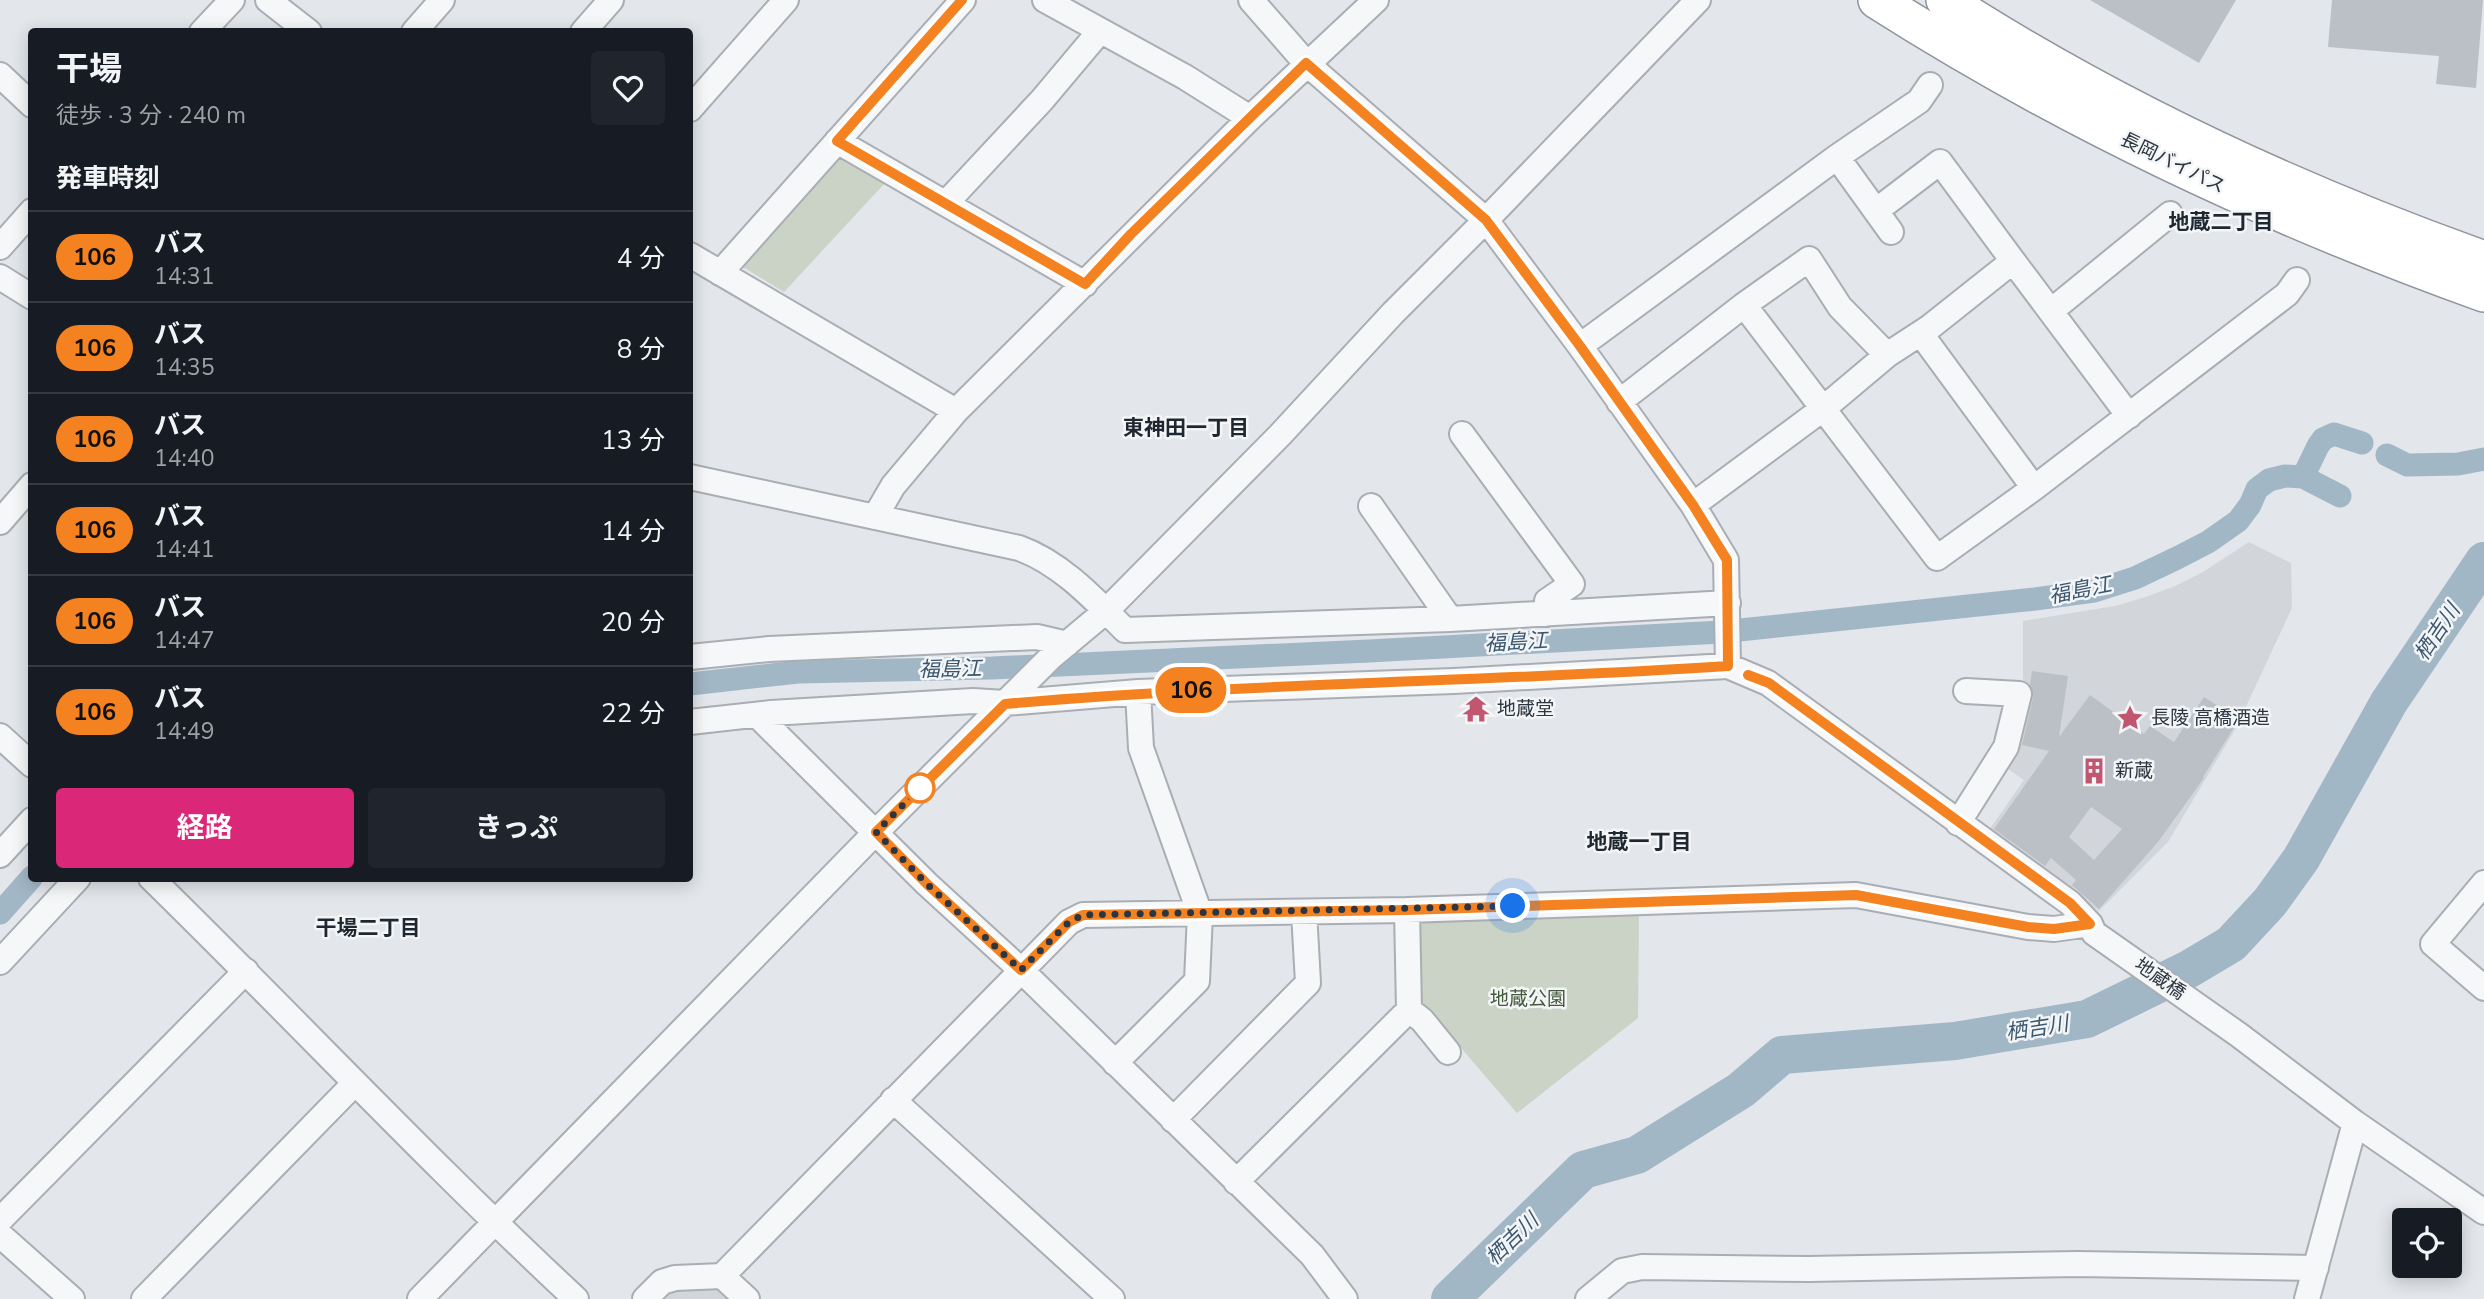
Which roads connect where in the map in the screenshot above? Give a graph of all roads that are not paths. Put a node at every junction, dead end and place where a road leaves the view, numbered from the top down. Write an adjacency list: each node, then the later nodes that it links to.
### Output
1 (232, 0): 13 (street)
2 (268, 0): 14 (street)
3 (442, 0): 15 (street)
4 (611, 0): 16 (street)
5 (786, 0): 22 (street)
6 (962, 0): 24 (street)
7 (1045, 0): 17 (street)
8 (1251, 0): 18 (street)
9 (1376, 0): 18 (street)
10 (1877, 0): 35 (highway, 長岡バイパス)
11 (1945, 0): 35 (highway, 長岡バイパス)
12 (1696, 1): 30 (street)
13 (206, 28)
14 (304, 28)
15 (418, 28)
16 (586, 28)
17 (1100, 31): 23 (street); 26 (street)
18 (1306, 63): 23 (street); 30 (street)
19 (0, 75): 21 (street)
20 (1930, 85): 25 (street)
21 (28, 101)
22 (693, 106)
23 (1250, 118): 39 (street)
24 (837, 141): 26 (street); 36 (street)
25 (1837, 157): 27 (street); 45 (street)
26 (947, 202): 39 (street)
27 (1877, 210): 31 (street); 34 (street)
28 (2170, 214): 43 (street)
29 (28, 216): 32 (street)
30 (1486, 220): 45 (street); 60 (street)
31 (1891, 232)
32 (0, 247)
33 (693, 258): 36 (street)
34 (2013, 261): 43 (street); 44 (street)
35 (2466, 265): 40 (highway, 長岡バイパス)
36 (720, 273): 49 (street)
37 (0, 277): 41 (street)
38 (2297, 280): 50 (street)
39 (1085, 284): 49 (street)
40 (2484, 293)
41 (28, 294)
42 (1744, 305): 46 (street); 47 (street); 48 (street)
43 (2051, 311): 50 (street)
44 (1921, 334): 46 (street); 53 (street)
45 (1580, 346): 47 (street)
46 (1888, 355): 48 (street)
47 (1619, 402): 55 (street)
48 (1825, 408): 53 (street); 55 (street)
49 (956, 411): 57 (street)
50 (2129, 415): 53 (street)
51 (1462, 434): 61 (street)
52 (693, 478): 57 (street)
53 (2034, 488)
54 (28, 490): 58 (street)
55 (1693, 505): 59 (street)
56 (1371, 506): 62 (street)
57 (876, 517): 60 (street)
58 (0, 522)
59 (1728, 608): 61 (street); 65 (street)
60 (1107, 611): 62 (street); 63 (street)
61 (1546, 614): 62 (street)
62 (1450, 619)
63 (1059, 651): 64 (street); 68 (street)
64 (693, 657)
65 (1729, 658): 67 (street); 73 (street, 地蔵橋)
66 (1966, 691): 73 (street)
67 (1138, 692): 68 (street); 82 (street)
68 (1009, 700): 69 (street); 75 (street)
69 (757, 715): 70 (street); 75 (street)
70 (693, 722)
71 (0, 736): 72 (street)
72 (28, 761)
73 (1958, 823): 83 (street, 地蔵橋)
74 (28, 824): 76 (street)
75 (876, 832): 85 (street); 98 (street)
76 (0, 855)
77 (74, 882): 84 (street)
78 (155, 882): 86 (street)
79 (2484, 883): 87 (street)
80 (1407, 910): 81 (street); 83 (street); 88 (street)
81 (1304, 912): 82 (street); 93 (street)
82 (1200, 914): 85 (street); 90 (street)
83 (2092, 928): 94 (street, 地蔵橋)
84 (0, 962)
85 (1021, 970): 90 (street); 92 (street)
86 (246, 971): 91 (street); 97 (street)
87 (2484, 988)
88 (1409, 1010): 89 (street); 95 (street)
89 (1448, 1052)
90 (1115, 1063): 93 (street)
91 (355, 1083): 98 (street); 104 (street)
92 (893, 1100): 101 (street); 109 (street)
93 (1173, 1120): 95 (street)
94 (2355, 1123): 96 (street, 地蔵橋); 100 (street)
95 (1236, 1181): 102 (street)
96 (2484, 1212)
97 (0, 1220)
98 (495, 1223): 105 (street); 106 (street)
99 (0, 1235): 103 (street)
100 (2316, 1268): 110 (street); 111 (street)
101 (722, 1276): 107 (street); 108 (street)
102 (1338, 1290)
103 (66, 1297)
104 (144, 1299)
105 (420, 1299)
106 (576, 1299)
107 (645, 1299)
108 (747, 1299)
109 (1112, 1299)
110 (1588, 1299)
111 (2307, 1299)

